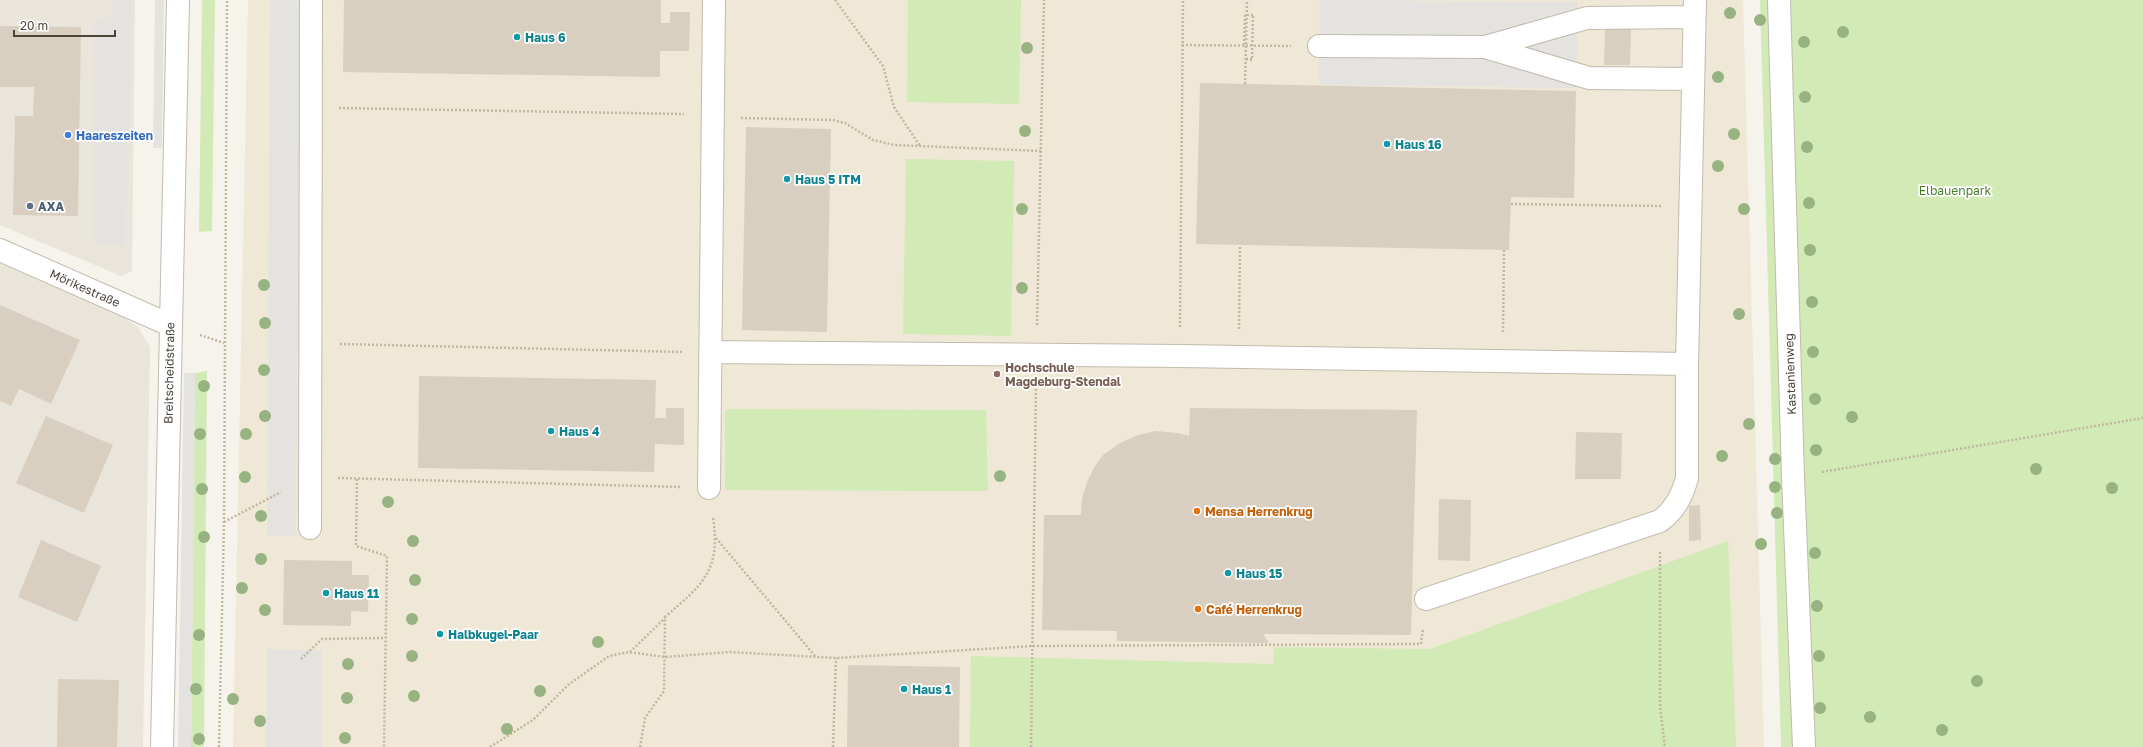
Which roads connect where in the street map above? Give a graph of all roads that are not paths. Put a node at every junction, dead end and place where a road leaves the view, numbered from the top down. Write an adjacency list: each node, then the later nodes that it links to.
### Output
1 (178, 0): 10 (street, Breitscheidstraße)
2 (311, 0): 14 (street)
3 (714, 0): 11 (street)
4 (1779, 0): 17 (street, Kastanienweg)
5 (1695, 8): 7 (street); 8 (street)
6 (1319, 46): 7 (street)
7 (1485, 47): 8 (street)
8 (1693, 79): 12 (street)
9 (0, 250): 10 (street, Mörikestraße)
10 (170, 325): 16 (street, Breitscheidstraße)
11 (710, 352): 12 (street); 13 (street)
12 (1687, 364): 15 (street)
13 (709, 488)
14 (310, 528)
15 (1426, 599)
16 (162, 747)
17 (1804, 747)

